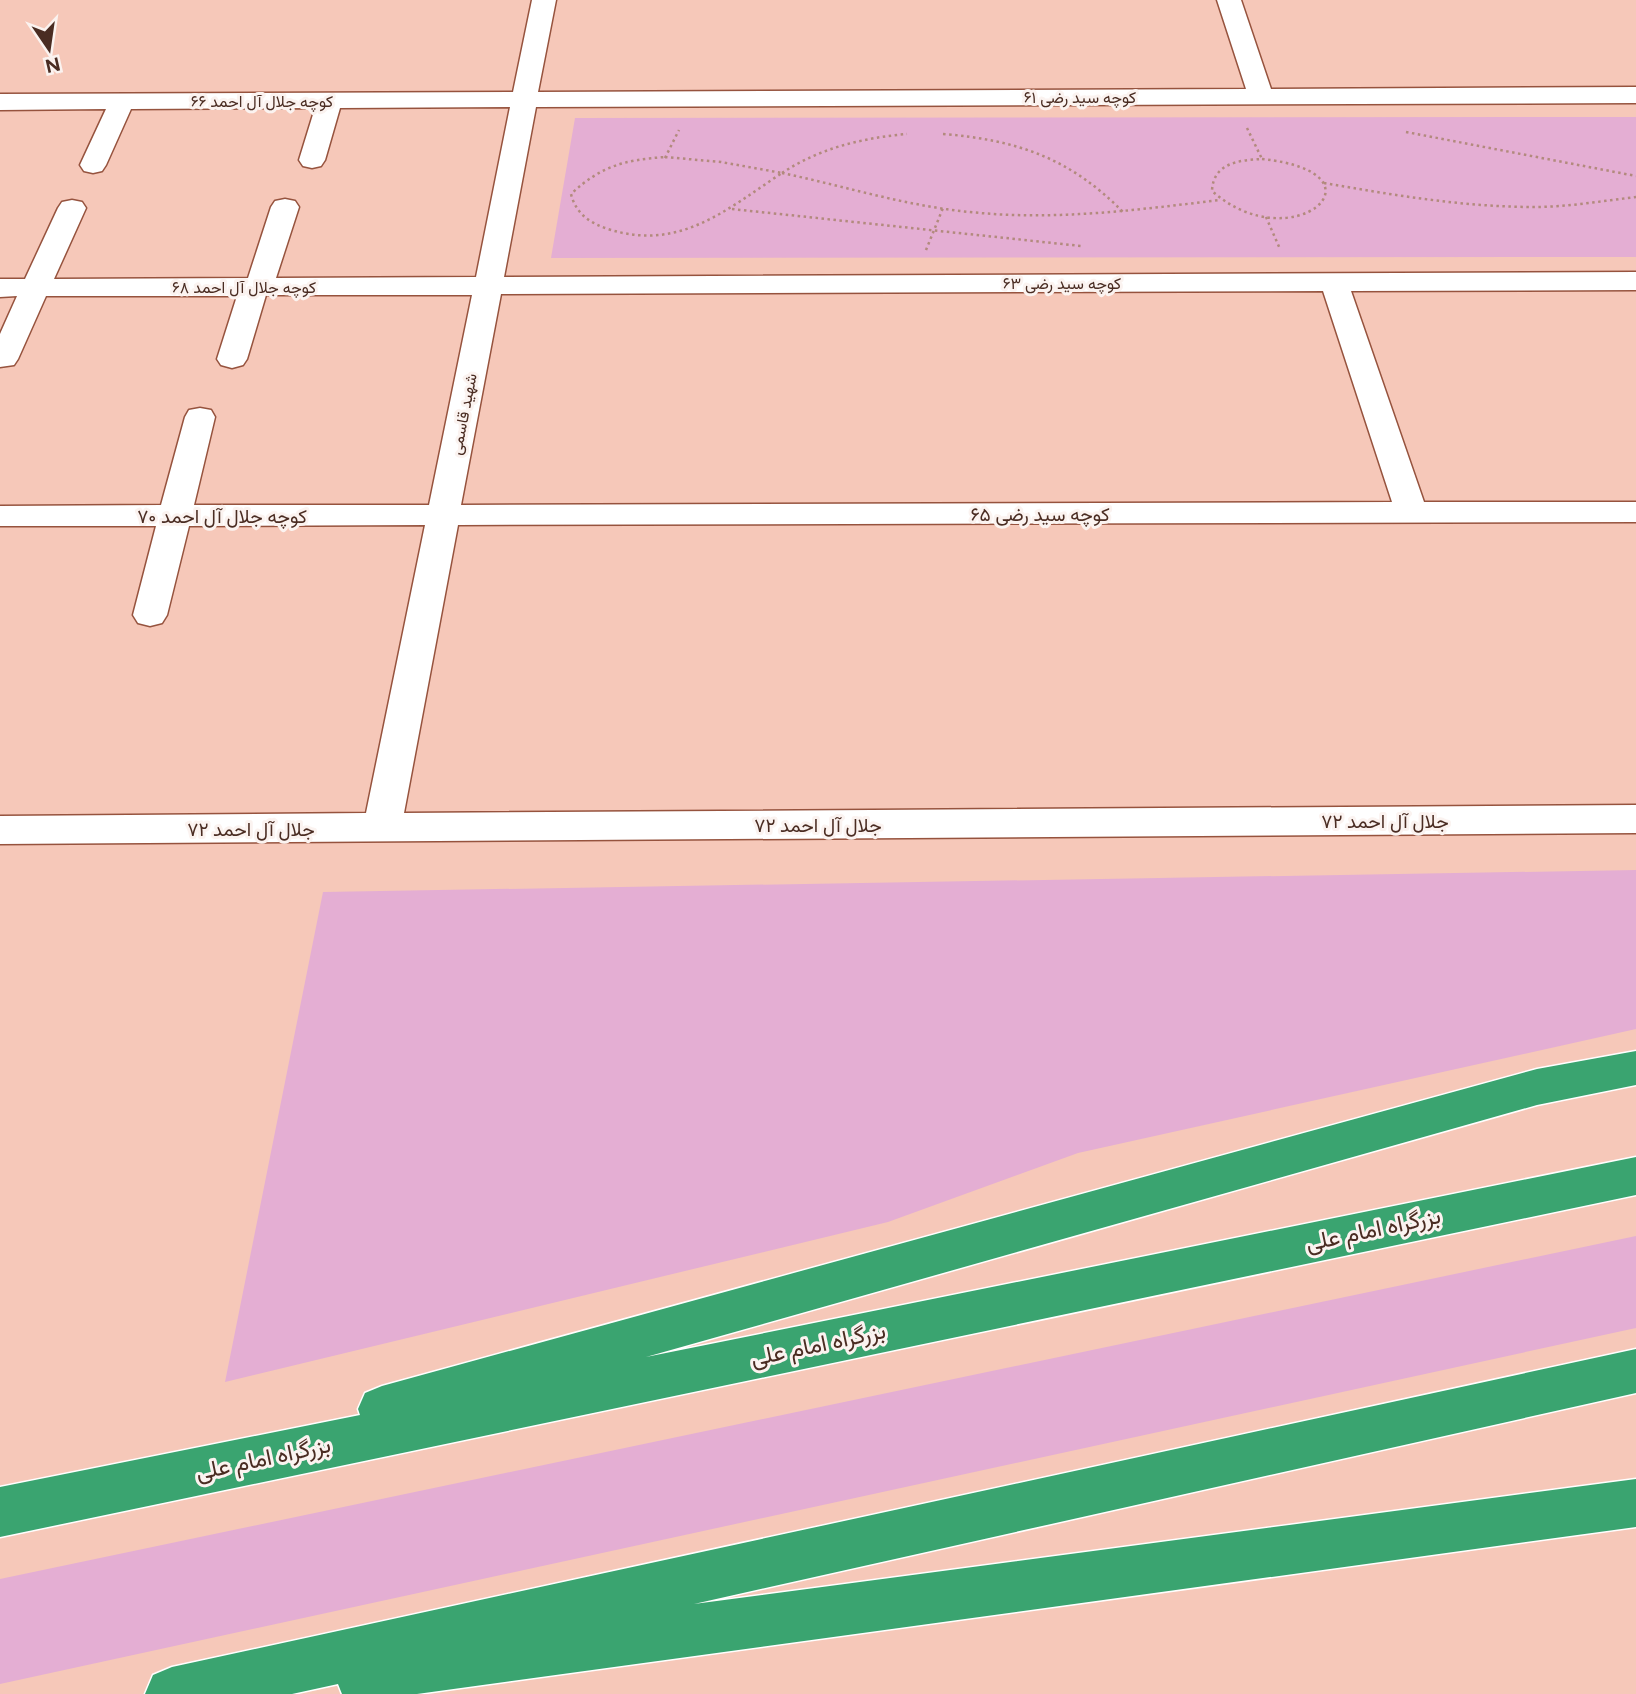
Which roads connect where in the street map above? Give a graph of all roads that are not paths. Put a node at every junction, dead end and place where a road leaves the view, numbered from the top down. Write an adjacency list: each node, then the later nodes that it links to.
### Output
1 (544, 0): 5 (street, شهید قاسمی)
2 (1230, 0): 4 (street)
3 (1636, 95): 4 (street, کوچه سید رضی ۶۱)
4 (1261, 96): 5 (street, کوچه سید رضی ۶۱)
5 (525, 99): 6 (street, کوچه جلال آل احمد ۶۶); 15 (street, شهید قاسمی)
6 (330, 100): 7 (street, کوچه جلال آل احمد ۶۶); 9 (street)
7 (122, 101): 8 (street, کوچه جلال آل احمد ۶۶); 10 (street)
8 (0, 102)
9 (312, 160)
10 (93, 165)
11 (285, 207): 16 (street)
12 (72, 208): 18 (street)
13 (1636, 281): 14 (street, کوچه سید رضی ۶۳)
14 (1334, 282): 15 (street, کوچه سید رضی ۶۳); 22 (street)
15 (488, 286): 16 (street, کوچه جلال آل احمد ۶۸); 26 (street, شهید قاسمی)
16 (256, 287): 18 (street, کوچه جلال آل احمد ۶۸); 20 (street)
17 (0, 288): 18 (street, کوچه جلال آل احمد ۶۸)
18 (38, 288): 19 (street)
19 (3, 359)
20 (232, 359)
21 (200, 416): 25 (street)
22 (1411, 512): 23 (street, کوچه سید رضی ۶۵); 26 (street, کوچه سید رضی ۶۵)
23 (1636, 512)
24 (0, 516): 25 (street, کوچه جلال آل احمد ۷۰)
25 (174, 516): 26 (street, کوچه جلال آل احمد ۷۰); 27 (street)
26 (443, 516): 29 (street, شهید قاسمی)
27 (150, 615)
28 (1636, 819): 29 (street, جلال آل احمد ۷۲)
29 (382, 828): 30 (street, جلال آل احمد ۷۲)
30 (0, 830)
31 (1636, 1068): 34 (highway)
32 (1636, 1175): 34 (highway, بزرگراه امام علی)
33 (1636, 1371): 37 (highway)
34 (59, 1500): 36 (highway, بزرگراه امام علی)
35 (1636, 1503): 38 (highway)
36 (0, 1512)
37 (172, 1694)
38 (223, 1694)

